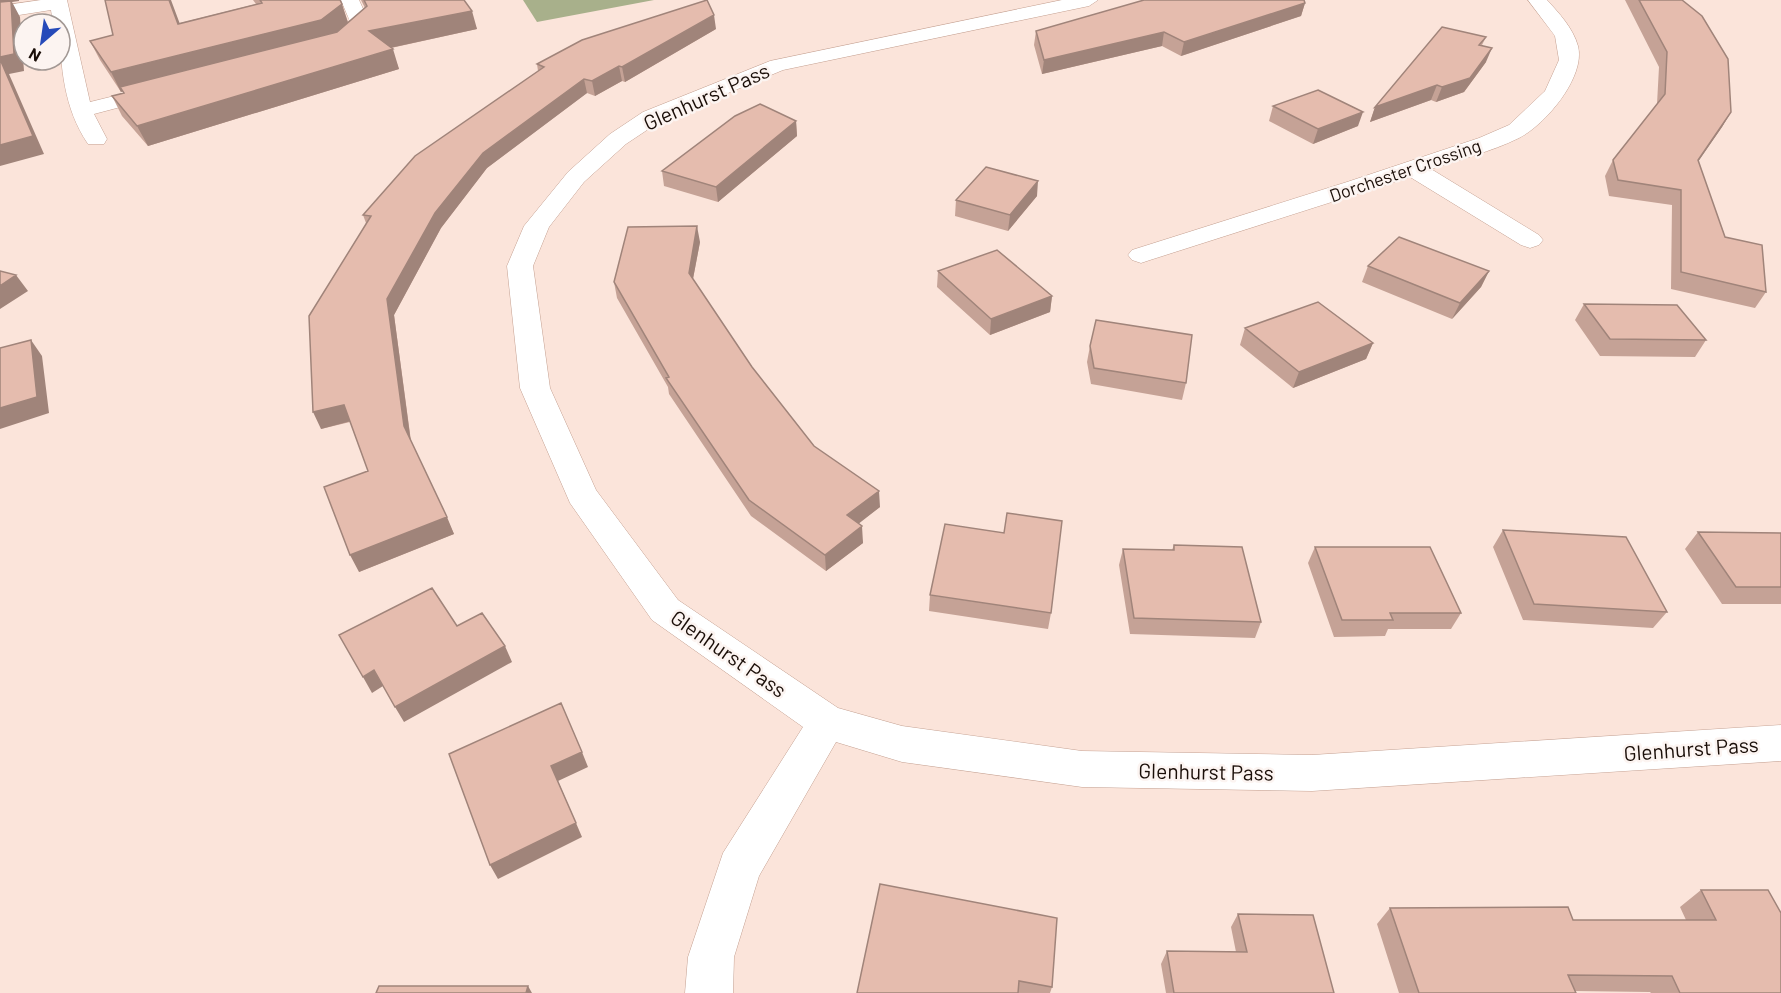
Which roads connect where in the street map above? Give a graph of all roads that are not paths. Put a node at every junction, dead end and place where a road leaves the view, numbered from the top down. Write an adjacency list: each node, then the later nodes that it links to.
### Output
1 (350, 0): 6 (street)
2 (1089, 0): 13 (street, Glenhurst Pass)
3 (1537, 0): 10 (street, Dorchester Crossing)
4 (58, 1): 5 (street); 8 (street)
5 (0, 12)
6 (313, 51)
7 (174, 87): 8 (street)
8 (81, 111): 9 (street)
9 (96, 139)
10 (1413, 168): 11 (street); 12 (street, Dorchester Crossing)
11 (1530, 240)
12 (1141, 255)
13 (827, 722): 14 (street, Glenhurst Pass); 15 (street)
14 (1781, 743)
15 (709, 993)

